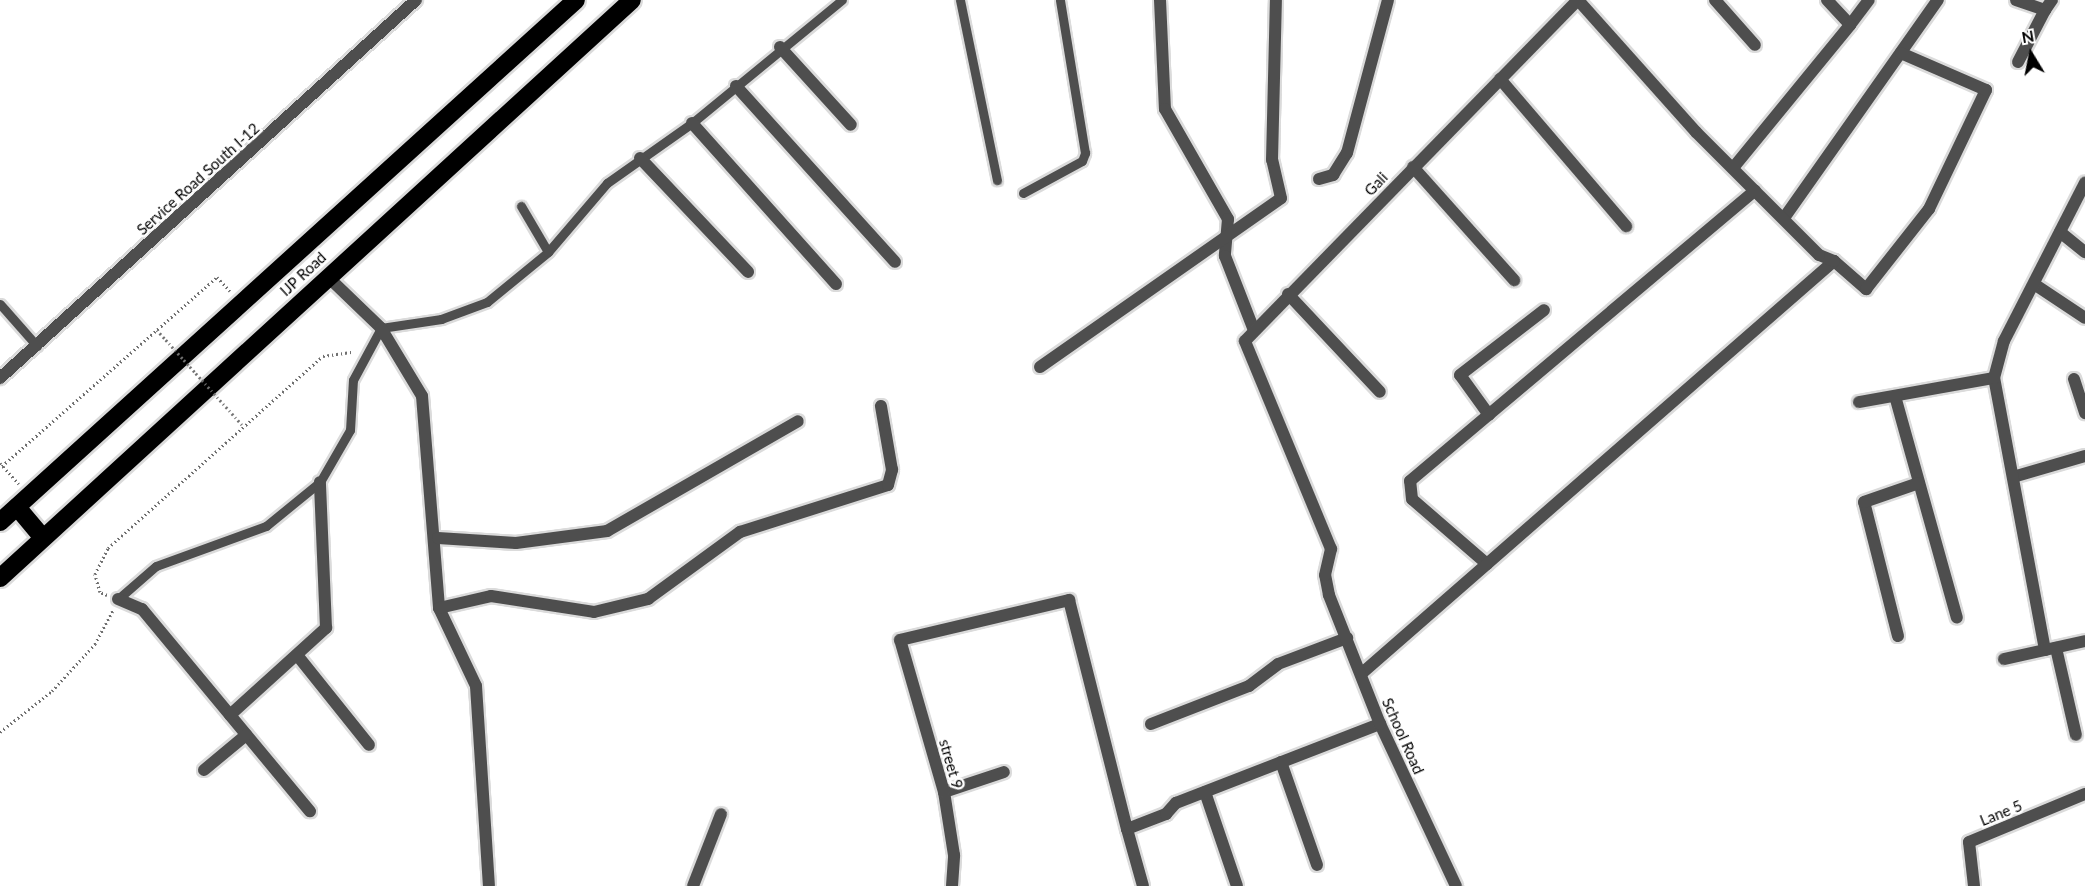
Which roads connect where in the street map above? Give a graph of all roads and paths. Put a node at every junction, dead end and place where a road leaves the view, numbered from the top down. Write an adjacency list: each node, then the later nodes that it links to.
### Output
1 (416, 0): 56 (street, Service Road South I-12)
2 (576, 0): 75 (highway, IJP Road)
3 (632, 0): 44 (highway, IJP Road)
4 (842, 0): 19 (lane)
5 (960, 0): 30 (lane)
6 (1060, 0): 33 (lane)
7 (1160, 0): 38 (street)
8 (1276, 0): 38 (street)
9 (1388, 0): 29 (street)
10 (1715, 0): 18 (street)
11 (1827, 0): 17 (street)
12 (1869, 0): 17 (street)
13 (1938, 0): 20 (street)
14 (2016, 0): 16 (street)
15 (1577, 1): 22 (street, Gali); 28 (street)
16 (2049, 5): 21 (street)
17 (1850, 25): 28 (street)
18 (1755, 45)
19 (780, 48): 23 (lane); 25 (street)
20 (1901, 53): 35 (street); 41 (street)
21 (2018, 62)
22 (1500, 79): 27 (street, Gali); 36 (street)
23 (736, 86): 24 (lane); 42 (street)
24 (692, 123): 26 (lane); 47 (street)
25 (851, 125)
26 (640, 158): 39 (lane); 43 (street)
27 (1413, 167): 46 (street); 49 (street, Gali)
28 (1733, 168): 32 (street)
29 (1319, 179)
30 (997, 180)
31 (2085, 183): 37 (street)
32 (1755, 190): 35 (street); 67 (street)
33 (1023, 193)
34 (521, 206): 39 (lane)
35 (1784, 218): 41 (street)
36 (1626, 226)
37 (2060, 232): 40 (street); 48 (street)
38 (1223, 240): 54 (street); 58 (street)
39 (548, 252): 53 (lane)
40 (2085, 252)
41 (1834, 261): 79 (street)
42 (895, 262)
43 (748, 272)
44 (327, 276): 53 (street); 77 (highway, IJP Road)
45 (218, 277): 55 (path)
46 (1514, 280)
47 (836, 284)
48 (2034, 284): 52 (street); 60 (street)
49 (1288, 294): 54 (street, Gali); 62 (street)
50 (0, 303): 56 (lane)
51 (1544, 310): 67 (street)
52 (2085, 318)
53 (381, 328): 57 (lane); 78 (street)
54 (1253, 328): 85 (street, School Road)
55 (157, 330): 69 (path, bridge); 71 (path)
56 (37, 346): 59 (street, Service Road South I-12)
57 (364, 351): 69 (path); 73 (lane)
58 (1041, 367)
59 (0, 378)
60 (1994, 378): 63 (street); 72 (street)
61 (2074, 380): 66 (street)
62 (1380, 392)
63 (1894, 396): 64 (street); 74 (street)
64 (1859, 402)
65 (881, 406): 82 (street)
66 (2085, 413)
67 (1489, 415): 79 (street)
68 (798, 421): 78 (street)
69 (243, 426): 81 (path)
70 (2085, 456): 72 (street)
71 (1, 465): 75 (path)
72 (2013, 477): 87 (street)
73 (320, 482): 81 (lane); 88 (street)
74 (1919, 483): 83 (street); 84 (street)
75 (23, 501): 76 (highway, IJP Road); 77 (highway)
76 (0, 522)
77 (43, 538): 80 (highway, IJP Road)
78 (438, 538): 82 (street)
79 (1487, 564): 90 (street)
80 (0, 578)
81 (118, 599): 91 (street); 94 (path)
82 (439, 608): 108 (street)
83 (1957, 618)
84 (1898, 636)
85 (1347, 638): 90 (street, School Road); 92 (street)
86 (2085, 641): 87 (street)
87 (2050, 649): 89 (street); 96 (street)
88 (297, 655): 91 (street); 97 (street)
89 (2004, 659)
90 (1361, 674): 93 (street, School Road)
91 (230, 716): 95 (street)
92 (1151, 724)
93 (1380, 724): 98 (street); 113 (street, School Road)
94 (0, 732)
95 (246, 735): 99 (street); 104 (street)
96 (2076, 735)
97 (369, 745)
98 (1281, 762): 102 (street); 107 (street)
99 (204, 770)
100 (1004, 772): 101 (street)
101 (944, 792): 106 (street, street 9); 110 (street, street 9)
102 (1206, 792): 106 (street); 112 (street)
103 (2085, 795): 114 (street, Lane 5)
104 (310, 811)
105 (721, 814): 109 (street)
106 (1127, 829): 111 (street)
107 (1317, 865)
108 (489, 886)
109 (693, 886)
110 (951, 886)
111 (1143, 886)
112 (1237, 886)
113 (1456, 886)
114 (1974, 886)

